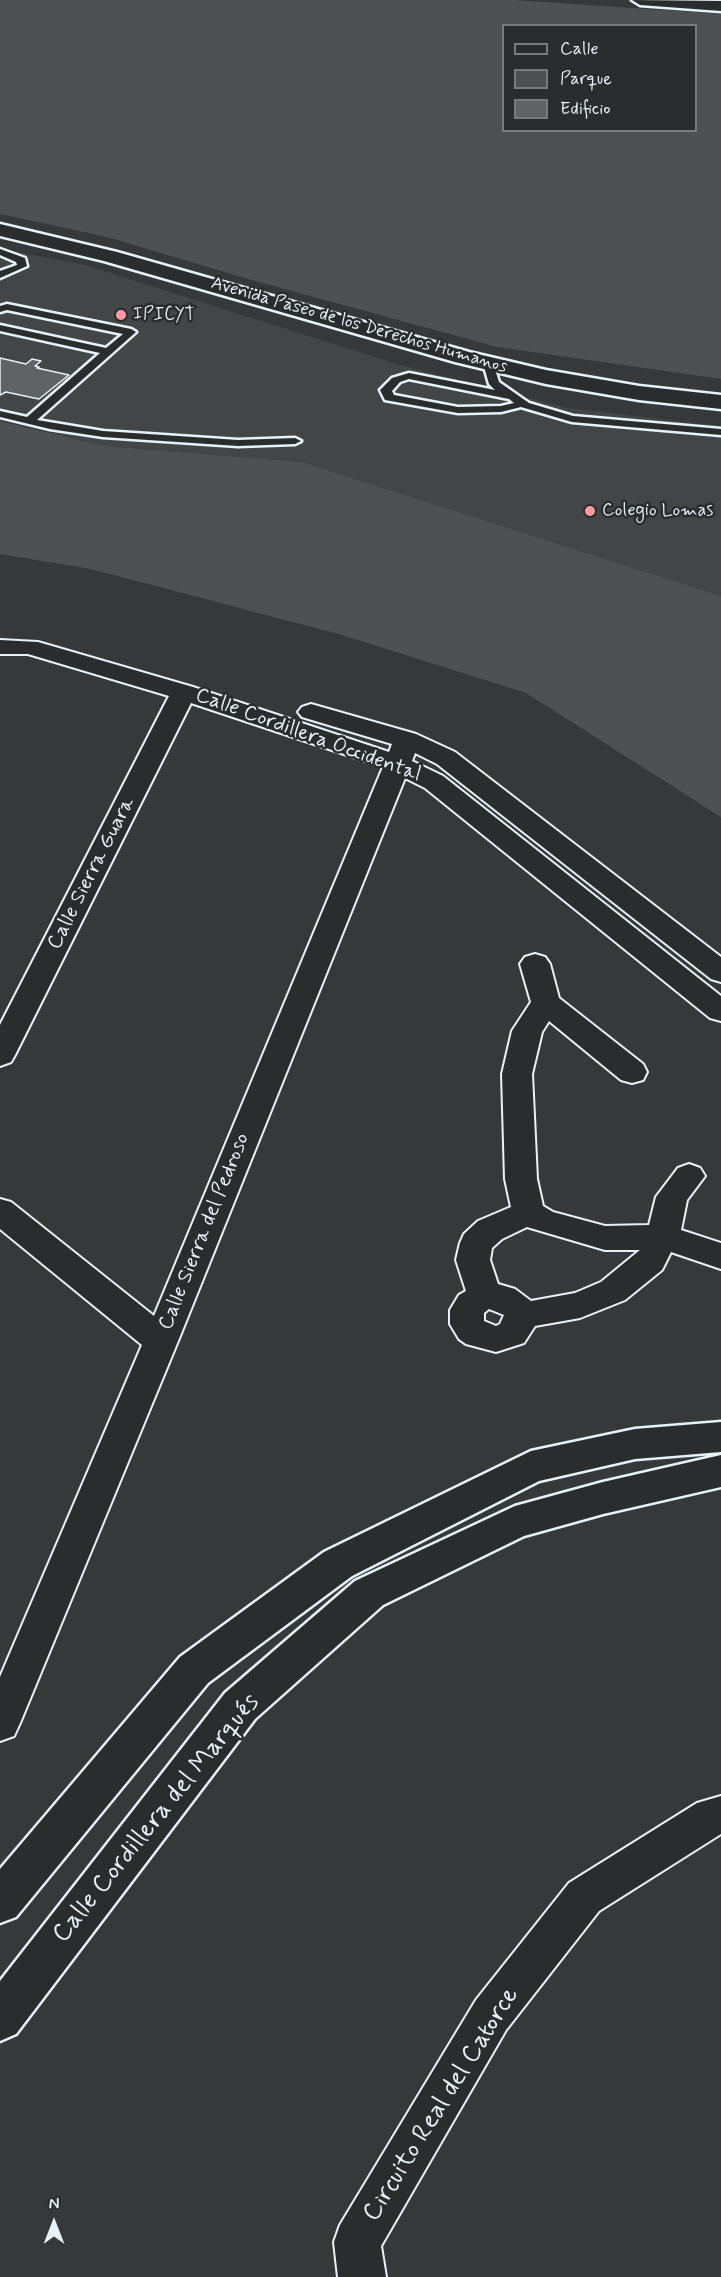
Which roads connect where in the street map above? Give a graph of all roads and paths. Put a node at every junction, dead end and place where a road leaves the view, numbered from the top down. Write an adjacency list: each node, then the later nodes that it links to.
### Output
1 (640, 0): 2 (main road)
2 (721, 6)
3 (0, 230): 9 (main road, Avenida Paseo de los Derechos Humanos)
4 (0, 252): 5 (lane)
5 (0, 275)
6 (0, 309): 8 (lane)
7 (0, 328): 8 (lane)
8 (108, 352): 14 (lane)
9 (488, 363): 10 (lane); 11 (main road, Avenida Paseo de los Derechos Humanos)
10 (510, 396): 12 (lane); 12 (lane)
11 (721, 402)
12 (522, 404): 15 (lane)
13 (0, 414): 14 (lane)
14 (30, 421): 16 (lane)
15 (721, 432)
16 (295, 441)
17 (0, 630): 20 (street, Calle Cordillera Occidental)
18 (0, 647): 19 (street, Calle Cordillera Occidental)
19 (184, 692): 20 (street, Calle Cordillera Occidental); 25 (street, Calle Sierra Guara)
20 (402, 751): 22 (street, Calle Cordillera Occidental); 24 (street, Calle Cordillera Occidental); 32 (street, Calle Sierra del Pedroso)
21 (535, 964): 23 (street)
22 (721, 972)
23 (546, 1003): 26 (street); 29 (street)
24 (721, 1011)
25 (0, 1055)
26 (632, 1072)
27 (689, 1176): 30 (street)
28 (0, 1211): 32 (street)
29 (528, 1213): 30 (street); 30 (street)
30 (663, 1237): 31 (street)
31 (721, 1256)
32 (161, 1341): 34 (street, Calle Sierra del Pedroso)
33 (720, 1465): 36 (main road, Calle Cordillera del Marqués); 37 (main road, Calle Cordillera del Marqués)
34 (0, 1723)
35 (721, 1815): 38 (street, Circuito Real del Catorce)
36 (0, 1902)
37 (0, 2018)
38 (362, 2277)

